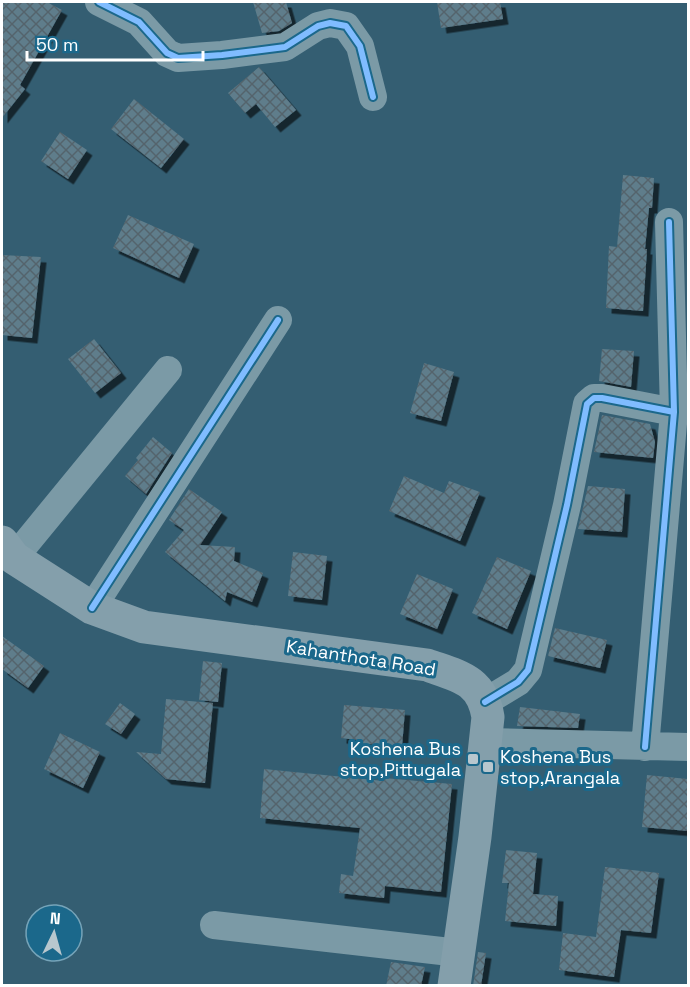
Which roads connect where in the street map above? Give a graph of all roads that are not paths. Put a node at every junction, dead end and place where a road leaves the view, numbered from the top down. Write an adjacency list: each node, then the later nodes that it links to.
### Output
1 (99, 2): 2 (street)
2 (373, 97)
3 (669, 222): 6 (street)
4 (278, 320): 8 (street)
5 (168, 370): 7 (street)
6 (674, 412): 9 (street); 11 (street)
7 (8, 550): 8 (main road, Kahanthota Road)
8 (93, 608): 9 (main road, Kahanthota Road)
9 (485, 702): 10 (main road)
10 (485, 742): 11 (street); 14 (main road)
11 (645, 747): 12 (street)
12 (688, 747)
13 (214, 925): 14 (street)
14 (459, 953): 15 (main road)
15 (454, 986)

